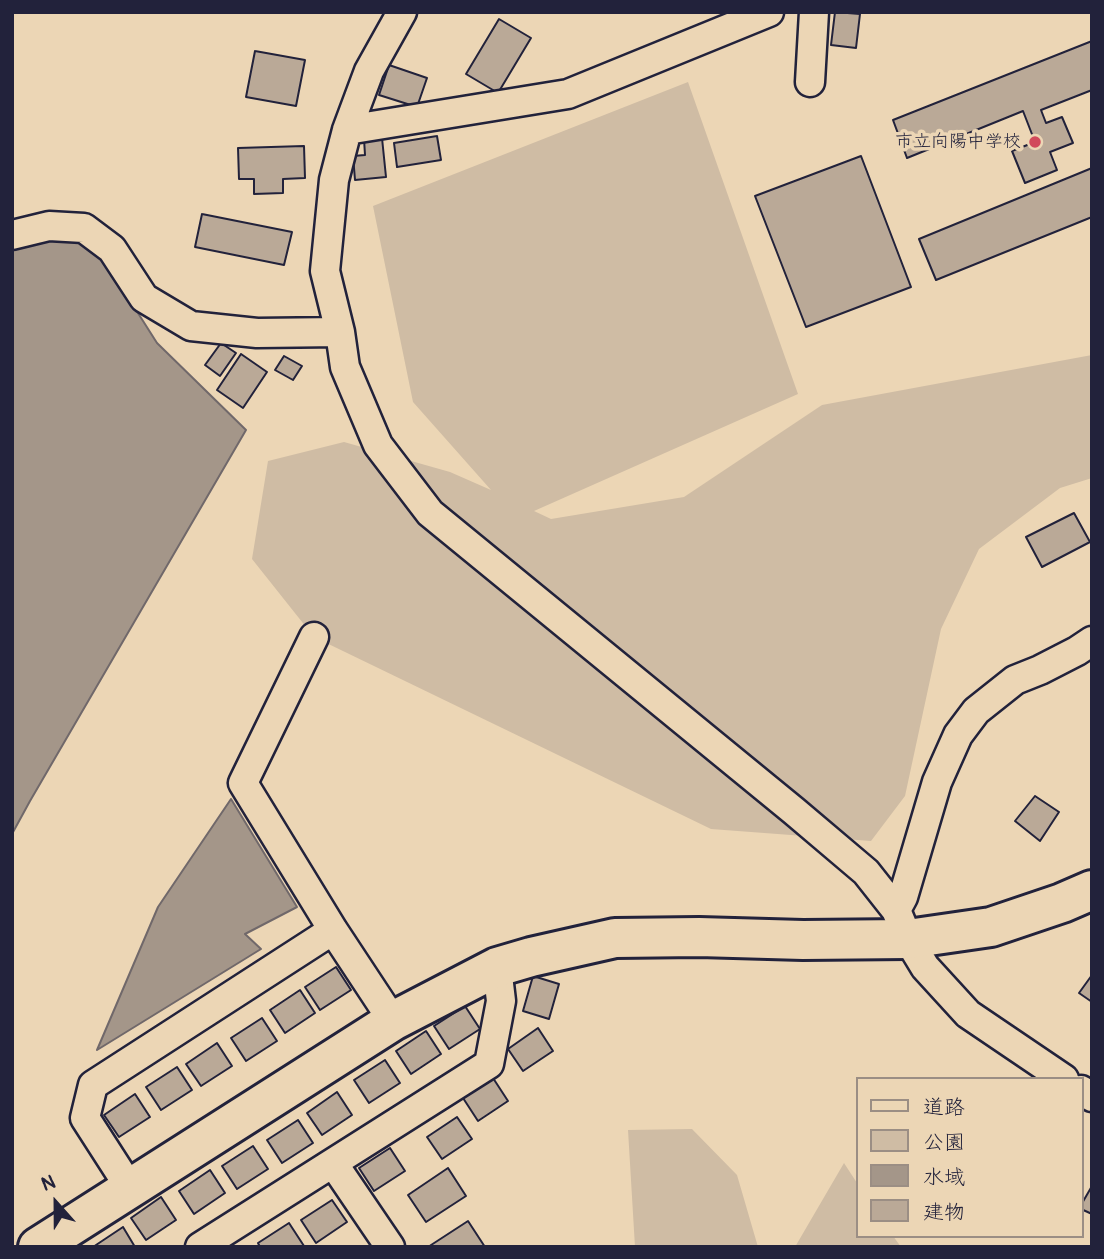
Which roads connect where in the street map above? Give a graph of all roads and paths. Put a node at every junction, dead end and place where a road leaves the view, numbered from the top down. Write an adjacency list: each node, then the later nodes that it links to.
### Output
1 (402, 12): 5 (street)
2 (769, 12): 5 (street)
3 (814, 12): 4 (street)
4 (810, 82)
5 (347, 131): 7 (street)
6 (12, 235): 7 (street)
7 (340, 332): 11 (street)
8 (314, 637): 12 (street)
9 (1092, 641): 11 (street)
10 (1092, 890): 11 (street)
11 (902, 924): 13 (street); 15 (street)
12 (334, 930): 14 (street); 17 (street)
13 (498, 967): 14 (street); 16 (street)
14 (393, 1021): 17 (street)
15 (1061, 1077)
16 (333, 1163): 19 (street); 20 (street)
17 (130, 1188): 18 (street)
18 (38, 1247)
19 (200, 1247)
20 (390, 1247)

